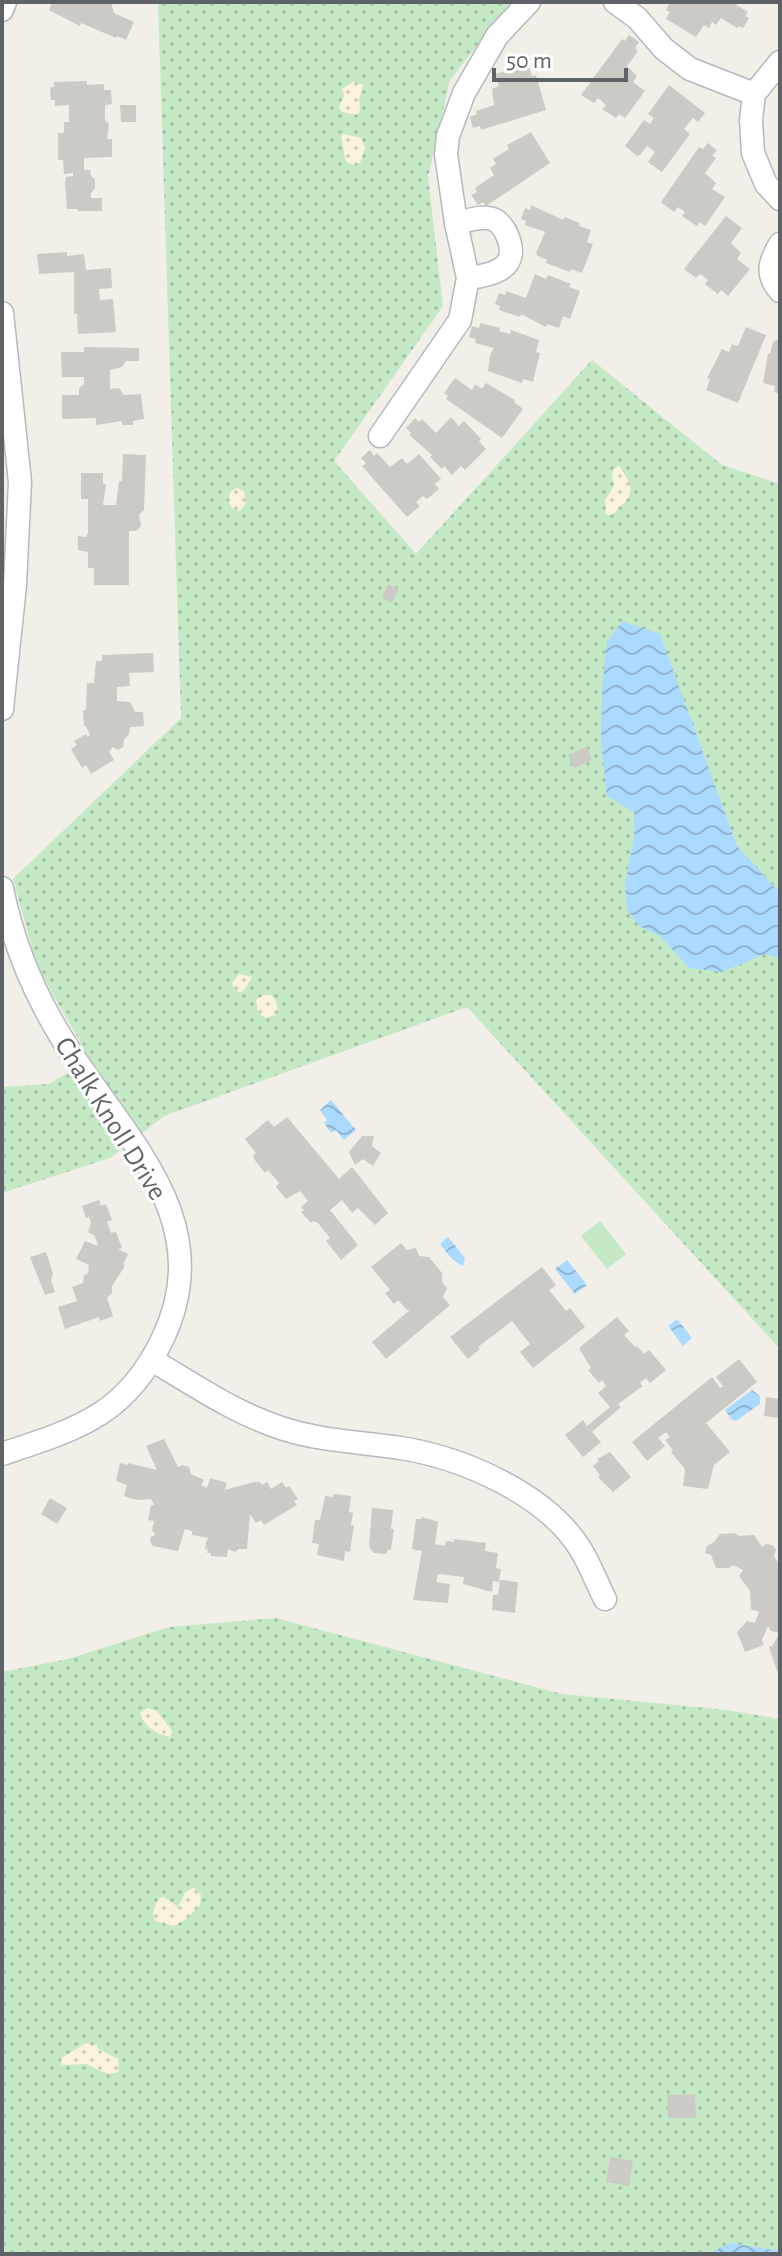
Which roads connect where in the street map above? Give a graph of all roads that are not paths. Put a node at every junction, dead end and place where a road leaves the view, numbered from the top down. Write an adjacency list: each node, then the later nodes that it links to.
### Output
1 (5, 2): 4 (street)
2 (529, 2): 8 (street)
3 (615, 2): 6 (street)
4 (2, 10)
5 (780, 62): 6 (street)
6 (754, 94): 7 (street)
7 (780, 199)
8 (456, 223): 10 (street); 10 (street)
9 (780, 244): 11 (street)
10 (468, 278): 13 (street)
11 (780, 291)
12 (2, 313): 14 (street)
13 (380, 436)
14 (8, 585): 15 (street)
15 (2, 709)
16 (2, 888): 17 (street, Chalk Knoll Drive)
17 (152, 1360): 18 (street, Chalk Knoll Drive); 19 (street)
18 (2, 1454)
19 (605, 1599)

